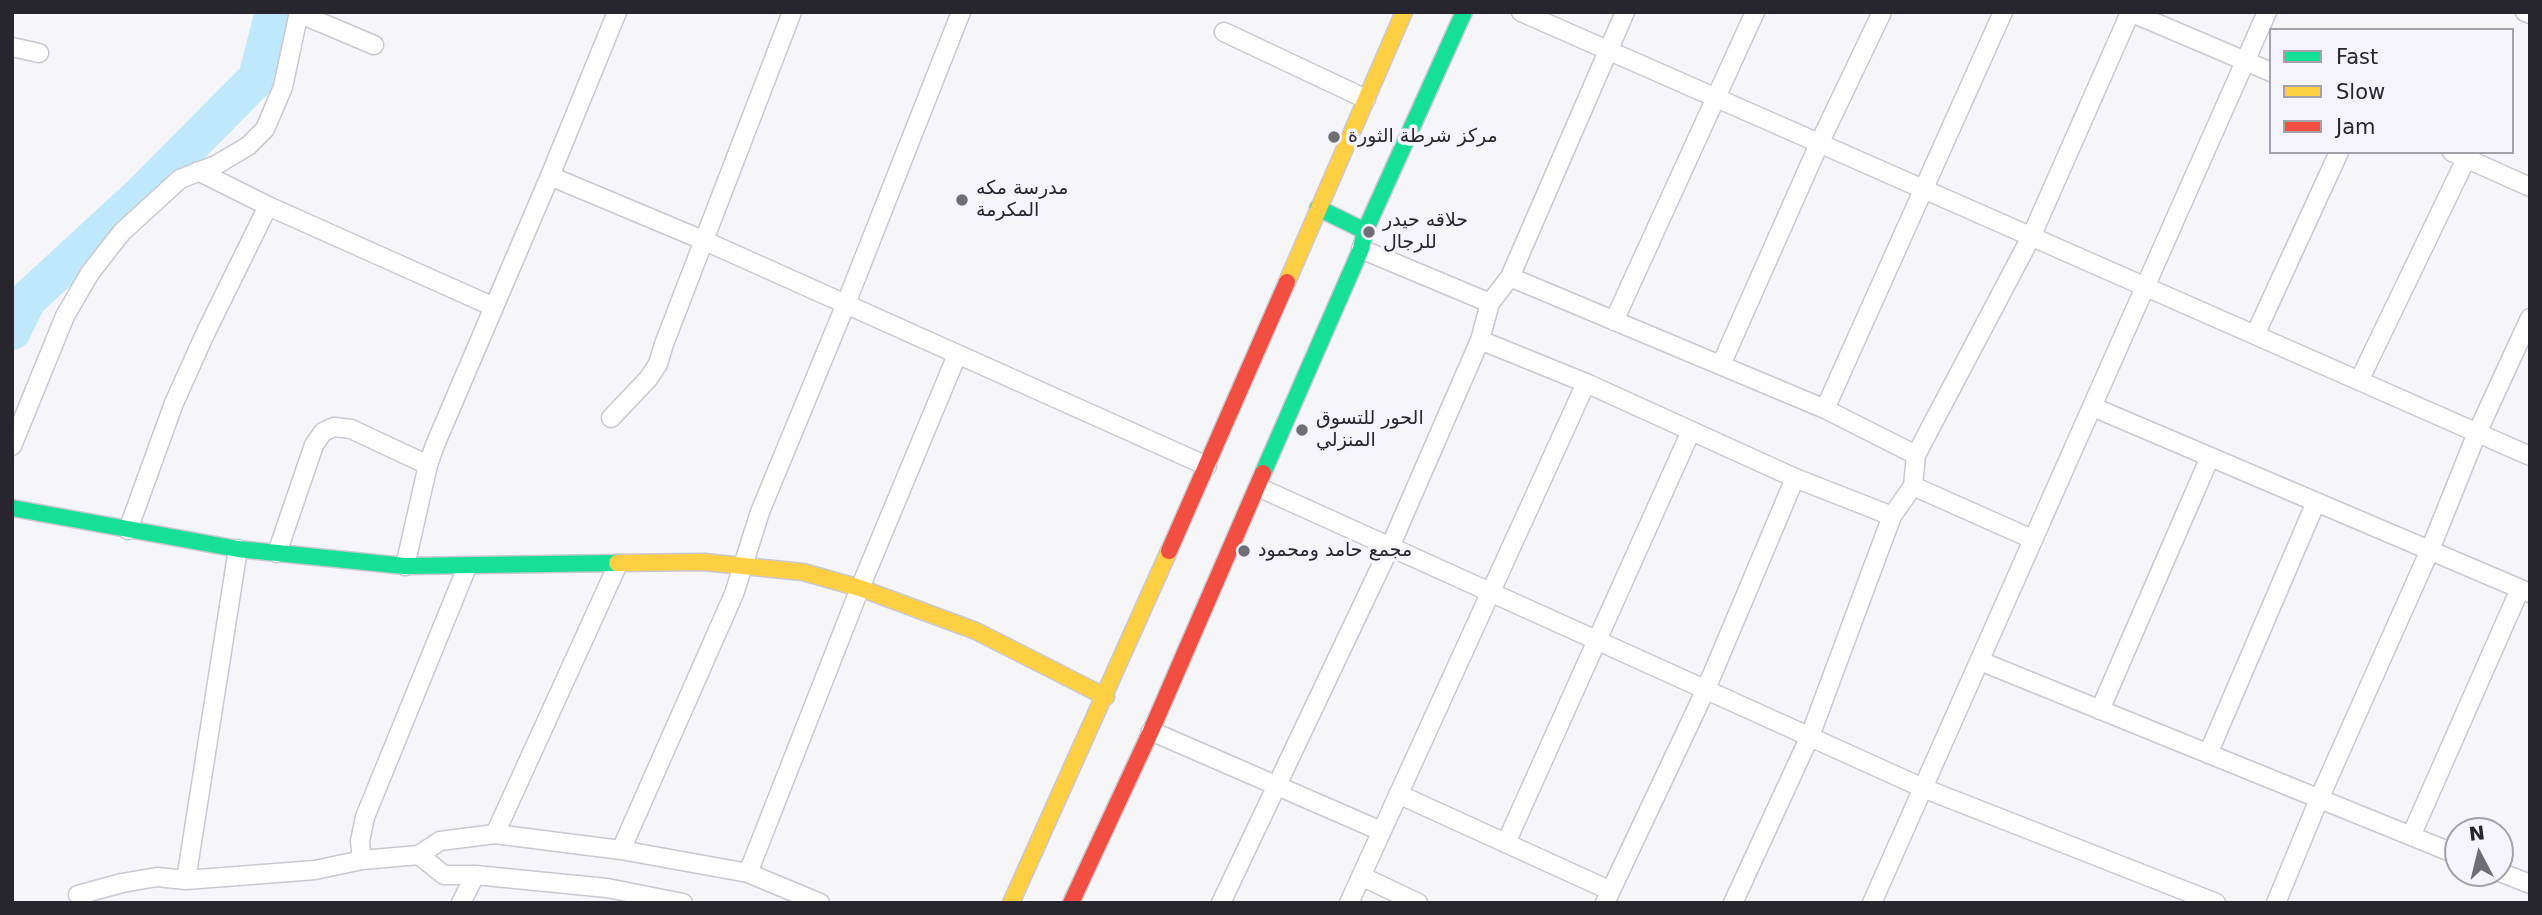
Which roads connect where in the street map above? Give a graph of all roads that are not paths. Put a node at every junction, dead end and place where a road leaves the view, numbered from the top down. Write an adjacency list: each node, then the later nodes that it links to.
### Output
1 (617, 12): 27 (street)
2 (792, 12): 34 (street)
3 (961, 12): 39 (street)
4 (1404, 12): 21 (street)
5 (1464, 12): 33 (street)
6 (1521, 12): 17 (street)
7 (1625, 12): 17 (street)
8 (1755, 12): 22 (street)
9 (1882, 12): 23 (street)
10 (2003, 12): 29 (street)
11 (2130, 12): 19 (street); 32 (street)
12 (2267, 12): 19 (street)
13 (298, 13): 15 (street); 26 (street)
14 (1224, 32): 21 (street)
15 (374, 45)
16 (12, 47): 18 (street)
17 (1608, 51): 22 (street); 35 (street)
18 (39, 53)
19 (2246, 61): 20 (street); 36 (street)
20 (2269, 71)
21 (1366, 99): 31 (street)
22 (1717, 99): 23 (street); 41 (street)
23 (1819, 144): 29 (street); 45 (street)
24 (2338, 154): 42 (street)
25 (2459, 156): 28 (street); 46 (street)
26 (198, 171): 30 (street); 53 (street)
27 (550, 176): 34 (street); 38 (street)
28 (2530, 187)
29 (1924, 190): 32 (street); 49 (street)
30 (268, 206): 38 (street); 65 (street)
31 (1318, 208): 33 (street); 58 (street)
32 (2031, 237): 36 (street); 54 (street)
33 (1363, 240): 37 (street); 61 (street)
34 (705, 242): 39 (street); 50 (street)
35 (1510, 277): 37 (street); 41 (street)
36 (2146, 288): 42 (street); 48 (street)
37 (1490, 303): 43 (street)
38 (494, 306): 57 (street)
39 (845, 306): 44 (street); 72 (street)
40 (2530, 318): 52 (street)
41 (1614, 321): 45 (street)
42 (2255, 335): 46 (street)
43 (1479, 340): 47 (street); 67 (street)
44 (957, 355): 58 (street); 75 (street)
45 (1721, 365): 49 (street)
46 (2359, 381): 52 (street)
47 (1586, 383): 51 (street); 77 (street)
48 (2093, 407): 56 (street); 66 (street)
49 (1825, 409): 54 (street)
50 (611, 418)
51 (1690, 430): 59 (street); 78 (street)
52 (2477, 433): 55 (street); 69 (street)
53 (12, 446)
54 (1916, 455): 60 (street)
55 (2530, 456)
56 (2210, 457): 62 (street); 82 (street)
57 (428, 465): 70 (street); 73 (street)
58 (1207, 466): 81 (street)
59 (1796, 478): 64 (street); 80 (street)
60 (1913, 486): 64 (street); 66 (street)
61 (1258, 487): 67 (street); 83 (street)
62 (2316, 502): 69 (street); 85 (street)
63 (12, 508): 65 (street)
64 (1892, 516): 84 (street)
65 (128, 530): 68 (street)
66 (2032, 539): 79 (street)
67 (1390, 547): 77 (street); 86 (street)
68 (238, 549): 70 (street); 101 (street)
69 (2430, 550): 76 (street); 89 (street)
70 (276, 553): 73 (street)
71 (618, 564): 72 (street); 74 (street); 91 (street)
72 (744, 565): 75 (street); 94 (street)
73 (405, 566): 74 (street)
74 (467, 567): 97 (street)
75 (860, 588): 81 (street); 98 (street)
76 (2525, 591): 92 (street)
77 (1491, 592): 78 (street); 88 (street)
78 (1595, 639): 80 (street); 93 (street)
79 (1980, 661): 82 (street); 87 (street)
80 (1706, 689): 84 (street); 104 (street)
81 (1105, 697): 110 (street)
82 (2100, 710): 85 (street)
83 (1151, 732): 86 (street); 111 (street)
84 (1810, 736): 87 (street); 115 (street)
85 (2208, 754): 89 (street)
86 (1276, 787): 90 (street); 112 (street)
87 (1923, 788): 105 (street); 106 (street)
88 (1398, 794): 90 (street); 93 (street)
89 (2319, 799): 92 (street); 117 (street)
90 (1381, 831): 100 (street)
91 (495, 834): 94 (street); 96 (street)
92 (2412, 836): 95 (street)
93 (1506, 843): 104 (street)
94 (621, 849): 98 (street)
95 (2444, 849)
96 (419, 855): 97 (street); 99 (street)
97 (362, 860): 101 (street)
98 (748, 873): 109 (street)
99 (475, 875): 103 (street); 107 (street)
100 (1361, 876): 113 (street); 114 (street)
101 (186, 880): 102 (street)
102 (78, 895)
103 (603, 895): 108 (street)
104 (1608, 897)
105 (2197, 899): 116 (street)
106 (1877, 901)
107 (461, 903)
108 (682, 903)
109 (820, 903)
110 (1011, 903)
111 (1071, 903)
112 (1221, 903)
113 (1349, 903)
114 (1418, 903)
115 (1733, 903)
116 (2217, 903)
117 (2276, 903)

